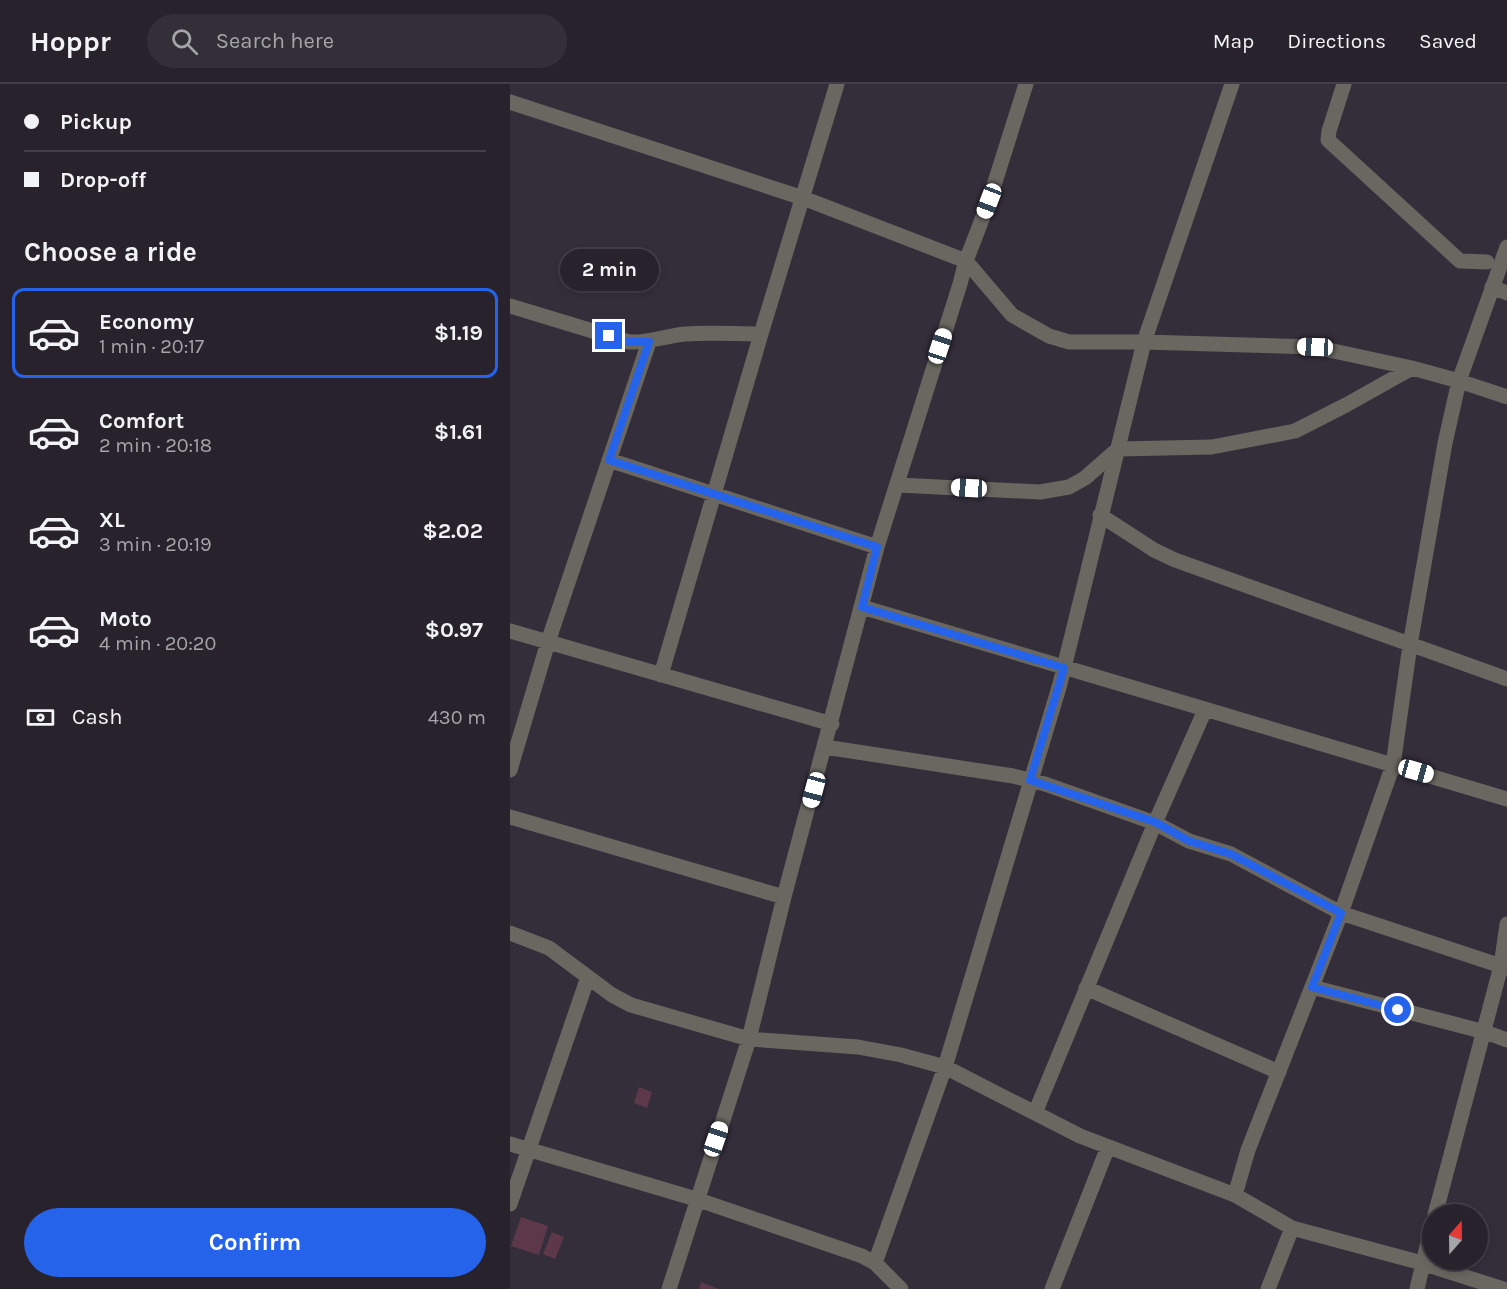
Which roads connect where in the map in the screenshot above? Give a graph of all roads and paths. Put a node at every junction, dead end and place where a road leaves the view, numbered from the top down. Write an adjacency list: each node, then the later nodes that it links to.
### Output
1 (837, 84): 6 (street)
2 (1026, 84): 8 (street)
3 (1232, 84): 14 (street)
4 (1344, 84): 9 (street)
5 (510, 102): 6 (street)
6 (803, 198): 8 (street); 12 (street)
7 (1507, 247): 10 (street)
8 (966, 261): 14 (street); 20 (street)
9 (1487, 262)
10 (1500, 290): 16 (street)
11 (510, 306): 13 (street)
12 (761, 334): 13 (street); 21 (street)
13 (649, 342): 19 (street)
14 (1144, 342): 15 (street); 18 (street)
15 (1412, 368): 16 (street); 18 (street)
16 (1459, 381): 17 (street); 27 (street)
17 (1507, 397)
18 (1118, 449): 20 (street); 22 (street)
19 (609, 460): 21 (street); 26 (street)
20 (898, 485): 23 (street)
21 (715, 494): 23 (street); 29 (street)
22 (1101, 515): 27 (street); 28 (street)
23 (877, 547): 24 (street)
24 (862, 607): 28 (street); 32 (street)
25 (510, 631): 26 (street)
26 (548, 642): 29 (street); 35 (street)
27 (1410, 645): 30 (street); 34 (street)
28 (1064, 668): 31 (street); 36 (street)
29 (661, 675): 32 (street)
30 (1507, 679)
31 (1205, 710): 34 (street); 39 (street)
32 (832, 724): 33 (street)
33 (825, 747): 36 (street); 40 (street)
34 (1393, 765): 37 (street); 41 (street)
35 (510, 770)
36 (1030, 780): 39 (street); 51 (street)
37 (1507, 799)
38 (510, 818): 40 (street)
39 (1155, 822): 41 (street); 47 (street)
40 (784, 897): 49 (street)
41 (1341, 913): 44 (street); 46 (street)
42 (1507, 924): 44 (street)
43 (510, 933): 45 (street)
44 (1504, 967): 48 (street)
45 (588, 977): 49 (street); 56 (street)
46 (1312, 987): 48 (street); 52 (street)
47 (1086, 988): 52 (street); 53 (street)
48 (1485, 1032): 50 (street); 60 (street)
49 (749, 1039): 51 (street); 58 (street)
50 (1507, 1040)
51 (945, 1067): 53 (street); 62 (street)
52 (1279, 1072): 57 (street)
53 (1035, 1113): 55 (street)
54 (510, 1144): 56 (street)
55 (1108, 1147): 57 (street); 67 (street)
56 (528, 1149): 58 (street); 59 (street)
57 (1235, 1195): 61 (street)
58 (696, 1199): 62 (street); 65 (street)
59 (510, 1204)
60 (1438, 1204)
61 (1292, 1228): 63 (street); 68 (street)
62 (875, 1263): 66 (street)
63 (1422, 1263): 69 (street)
64 (1444, 1270): 70 (street)
65 (669, 1289)
66 (901, 1289)
67 (1052, 1289)
68 (1268, 1289)
69 (1417, 1289)
70 (1503, 1289)

